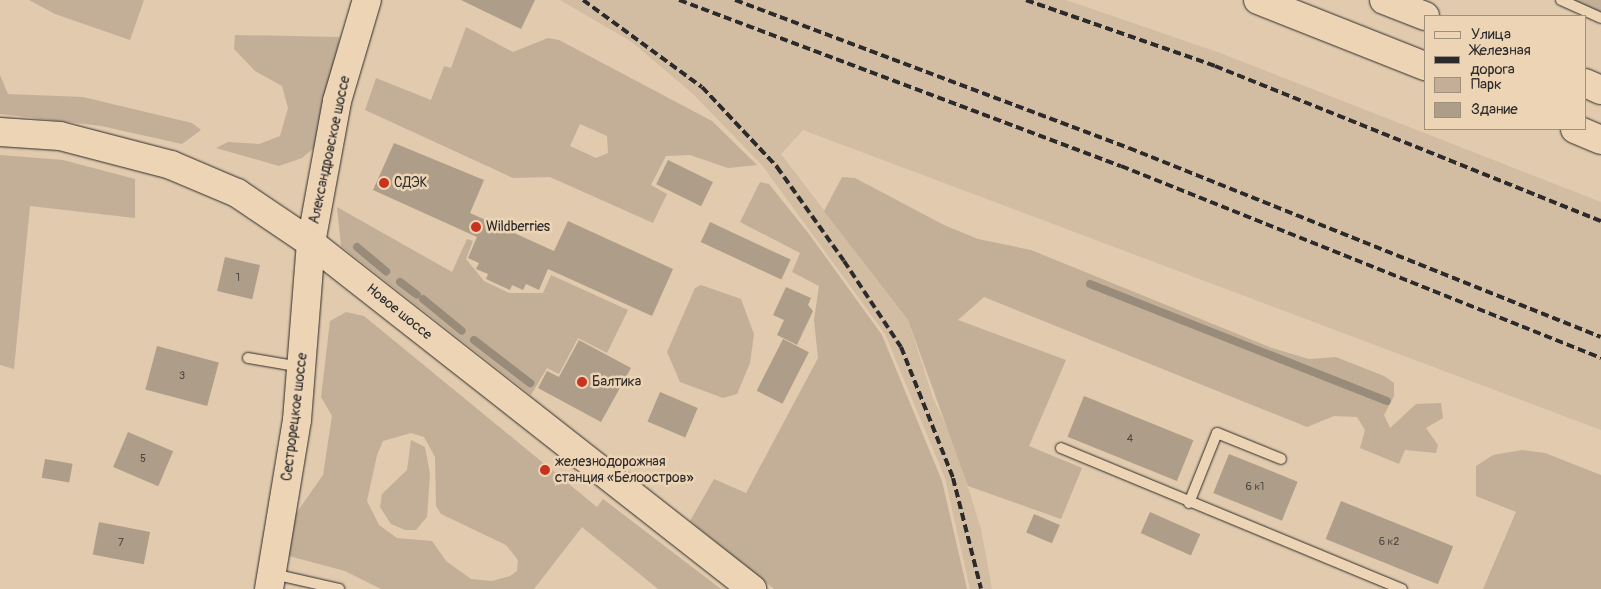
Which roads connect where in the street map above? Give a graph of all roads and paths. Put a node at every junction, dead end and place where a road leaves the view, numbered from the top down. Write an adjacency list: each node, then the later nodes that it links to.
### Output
1 (367, 0): 13 (main road, Александровское шоссе)
2 (1258, 0): 7 (main road)
3 (1384, 0): 5 (main road)
4 (1560, 0): 6 (lane)
5 (1423, 15)
6 (1601, 18)
7 (1415, 61)
8 (1586, 83): 9 (main road)
9 (1601, 90)
10 (1577, 130): 12 (main road)
11 (0, 132): 13 (main road, Новое шоссе)
12 (1601, 140)
13 (311, 243): 15 (main road, Сестрорецкое шоссе); 21 (main road, Новое шоссе)
14 (248, 358): 15 (lane)
15 (303, 368): 19 (main road, Сестрорецкое шоссе)
16 (1061, 448): 18 (lane)
17 (1281, 459): 18 (lane)
18 (1189, 503): 22 (lane)
19 (271, 581): 20 (lane)
20 (339, 589)
21 (752, 589)
22 (1402, 589)

